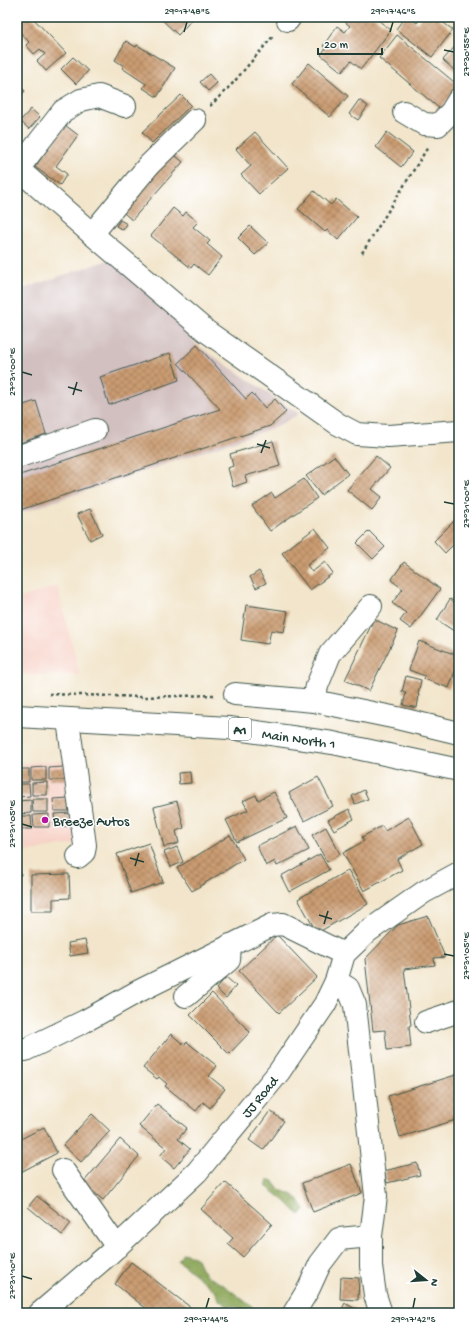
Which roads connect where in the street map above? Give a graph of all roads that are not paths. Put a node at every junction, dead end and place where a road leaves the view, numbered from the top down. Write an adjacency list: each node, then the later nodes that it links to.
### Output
1 (459, 99): 3 (street)
2 (125, 106): 5 (street)
3 (404, 112)
4 (196, 120): 6 (street)
5 (18, 168): 6 (street)
6 (92, 234): 8 (street)
7 (95, 430): 9 (street)
8 (459, 431)
9 (17, 457)
10 (371, 606): 12 (street)
11 (235, 694): 12 (street)
12 (314, 700): 15 (street)
13 (17, 716): 14 (street, Main North 1 / A1)
14 (68, 720): 16 (street, Main North 1 / A1); 17 (street)
15 (459, 733)
16 (459, 770)
17 (78, 857)
18 (459, 873): 20 (street, JJ Road)
19 (230, 945): 20 (street); 22 (street); 25 (street)
20 (344, 954): 21 (street, JJ Road)
21 (336, 981): 27 (street); 28 (street, JJ Road)
22 (186, 996)
23 (459, 1011): 24 (street)
24 (426, 1022)
25 (17, 1048)
26 (63, 1170): 28 (street)
27 (371, 1236): 30 (street); 31 (street)
28 (117, 1247): 29 (street, JJ Road)
29 (40, 1313)
30 (294, 1313)
31 (381, 1313)

